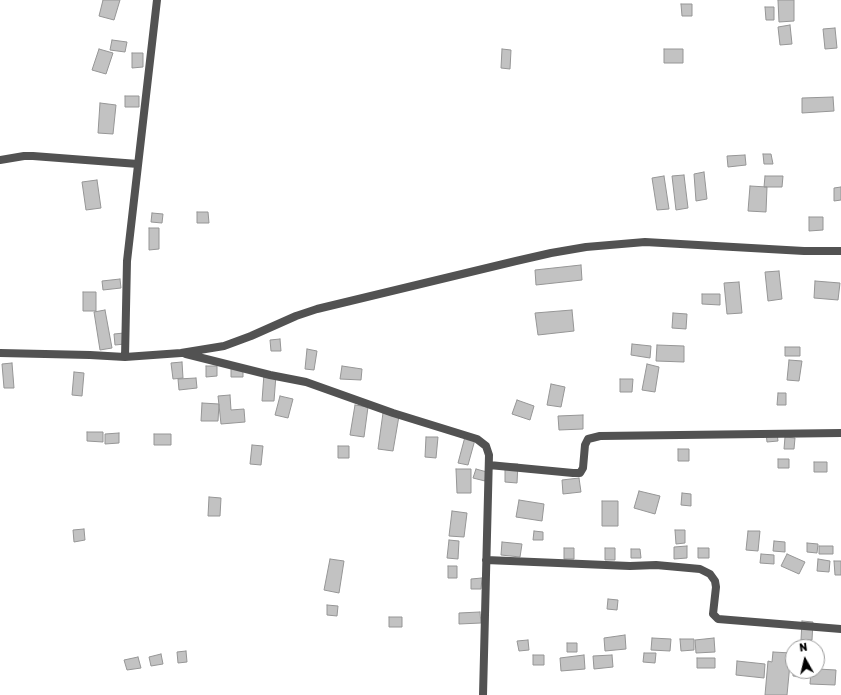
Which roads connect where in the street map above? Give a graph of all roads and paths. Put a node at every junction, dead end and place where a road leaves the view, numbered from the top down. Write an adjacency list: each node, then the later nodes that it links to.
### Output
1 (157, 0): 3 (street)
2 (0, 160): 3 (street)
3 (138, 164): 7 (street)
4 (841, 251): 6 (street)
5 (0, 353): 7 (street)
6 (181, 353): 7 (street); 9 (street)
7 (125, 357)
8 (841, 433): 9 (street)
9 (489, 465): 10 (street)
10 (486, 560): 11 (street); 12 (street)
11 (841, 629)
12 (483, 695)

